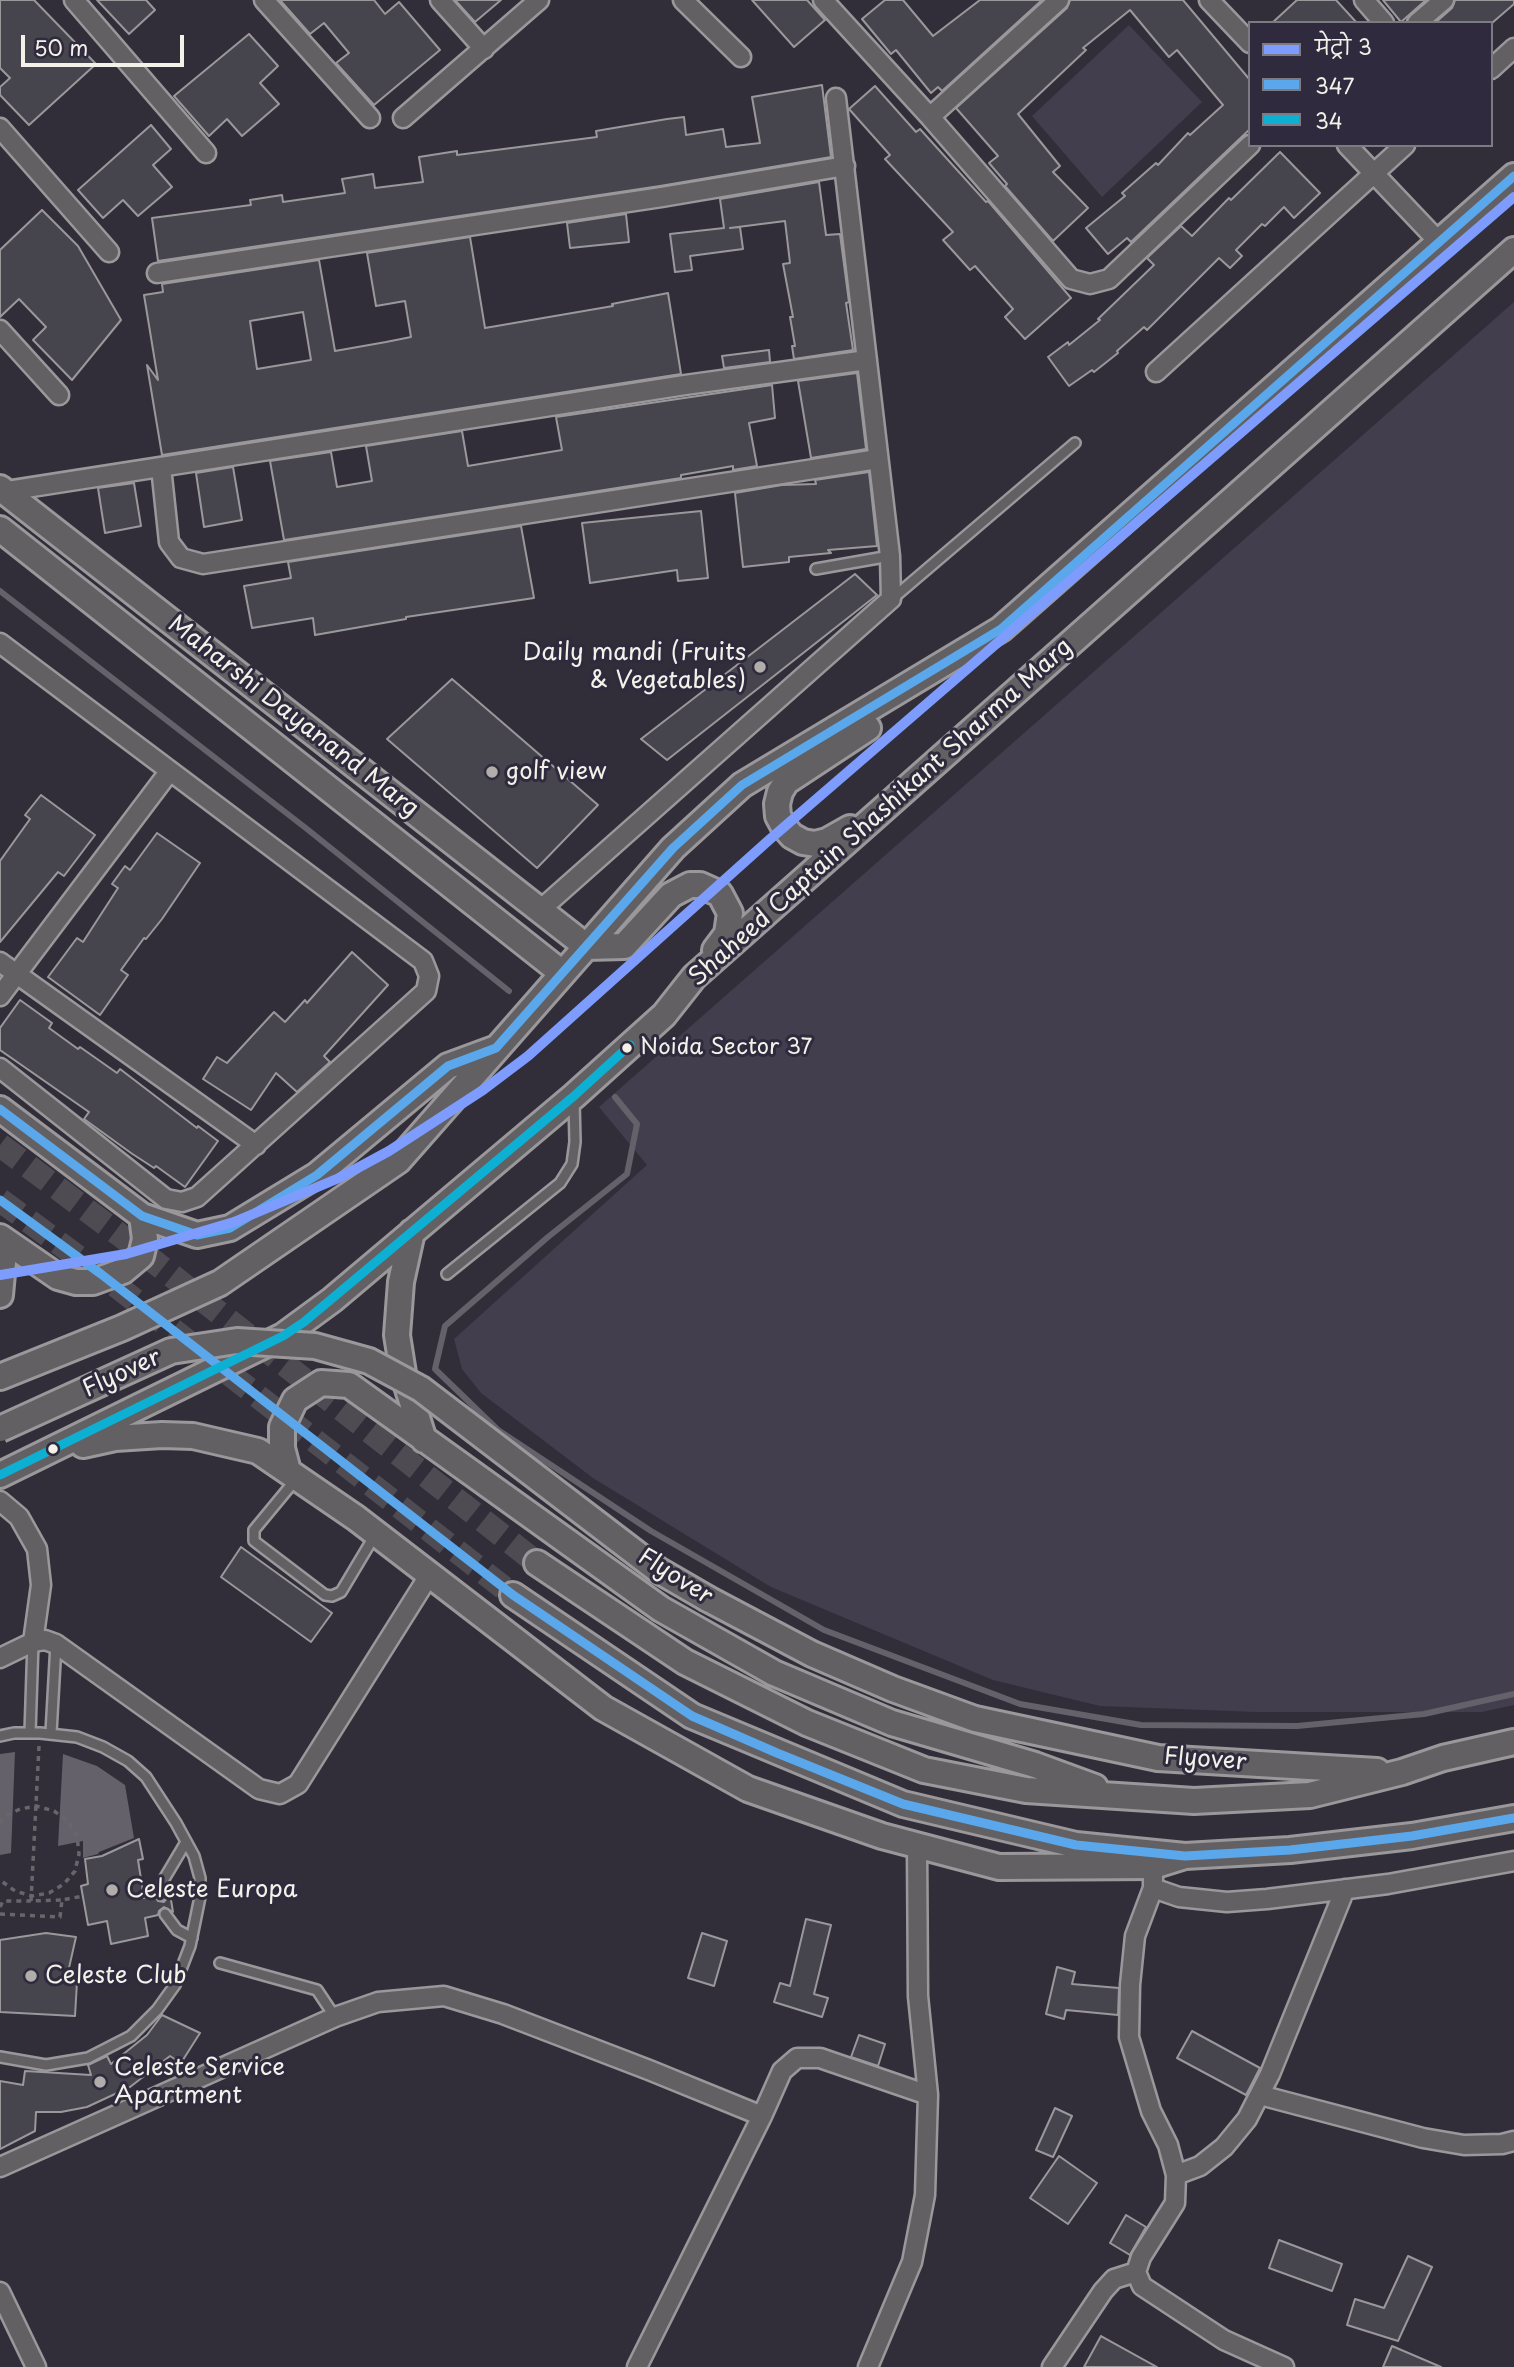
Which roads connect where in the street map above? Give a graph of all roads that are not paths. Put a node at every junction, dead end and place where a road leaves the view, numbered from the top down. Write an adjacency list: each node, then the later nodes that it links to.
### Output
1 (74, 0): 26 (street)
2 (264, 0): 20 (street)
3 (440, 0): 15 (street)
4 (539, 0): 15 (street)
5 (683, 0): 16 (street)
6 (823, 0): 19 (street)
7 (1059, 0): 19 (street)
8 (1209, 0): 13 (street)
9 (1364, 0): 11 (street)
10 (1444, 0): 12 (street)
11 (1382, 21)
12 (1419, 21)
13 (1248, 41)
14 (1514, 48): 17 (street)
15 (484, 49): 21 (street)
16 (741, 57)
17 (1493, 67)
18 (836, 98): 27 (street)
19 (930, 117): 23 (street)
20 (370, 118)
21 (403, 118)
22 (0, 128): 32 (street)
23 (1248, 147)
24 (1349, 147): 28 (street)
25 (1403, 147): 28 (street)
26 (206, 153)
27 (845, 166): 33 (street); 35 (street)
28 (1373, 173): 30 (street); 36 (street)
29 (1514, 176): 30 (main road)
30 (1439, 242): 46 (main road)
31 (1514, 250): 49 (main road, Shaheed Captain Shashikant Sharma Marg)
32 (109, 252)
33 (158, 274)
34 (0, 330): 37 (street)
35 (867, 360): 39 (street); 40 (street)
36 (1156, 372)
37 (59, 395)
38 (1075, 443): 45 (lane)
39 (878, 459): 40 (street); 43 (street)
40 (161, 467): 41 (street)
41 (2, 490): 50 (main road, Maharshi Dayanand Marg)
42 (0, 529): 53 (main road, Maharshi Dayanand Marg)
43 (890, 556): 44 (lane); 45 (street)
44 (816, 569)
45 (891, 599): 50 (street)
46 (1001, 629): 49 (main road); 51 (main road)
47 (0, 643): 48 (street)
48 (169, 772): 54 (street); 61 (street)
49 (889, 805): 55 (main road, Shaheed Captain Shashikant Sharma Marg)
50 (540, 910): 51 (main road, Maharshi Dayanand Marg)
51 (587, 947): 53 (main road); 55 (main road)
52 (0, 962): 54 (street)
53 (562, 973): 57 (main road)
54 (17, 974): 56 (street); 61 (street)
55 (694, 978): 59 (main road, Shaheed Captain Shashikant Sharma Marg)
56 (0, 996)
57 (496, 1048): 62 (main road); 67 (main road)
58 (0, 1069): 61 (street)
59 (574, 1096): 63 (main road, Shaheed Captain Shashikant Sharma Marg); 65 (lane)
60 (0, 1109): 62 (main road)
61 (256, 1145)
62 (142, 1216): 64 (main road)
63 (412, 1232): 69 (main road); 70 (main road, Shaheed Captain Shashikant Sharma Marg)
64 (3, 1239): 66 (main road)
65 (447, 1275)
66 (0, 1295)
67 (0, 1377)
68 (0, 1429): 85 (main road, Flyover, bridge)
69 (424, 1440): 72 (main road); 86 (main road)
70 (48, 1452): 71 (main road); 72 (main road)
71 (0, 1475)
72 (293, 1475): 74 (main road); 74 (lane)
73 (0, 1500): 78 (street)
74 (376, 1533): 76 (main road)
75 (537, 1563): 86 (main road)
76 (430, 1574): 79 (street); 89 (main road)
77 (513, 1595): 90 (main road)
78 (33, 1642): 79 (street); 80 (street); 81 (lane)
79 (56, 1644): 82 (lane)
80 (0, 1658)
81 (35, 1733): 82 (lane); 83 (lane)
82 (51, 1733): 88 (lane)
83 (0, 1736)
84 (1514, 1742): 85 (main road)
85 (1402, 1772): 86 (main road)
86 (1122, 1797)
87 (1514, 1818): 90 (main road)
88 (186, 1842): 94 (lane); 96 (lane)
89 (917, 1846): 92 (main road); 100 (street)
90 (1185, 1856): 92 (main road)
91 (1514, 1861): 93 (street)
92 (1153, 1877): 93 (street); 105 (street)
93 (1345, 1889): 101 (street)
94 (162, 1895)
95 (165, 1914): 96 (lane)
96 (192, 1938): 99 (lane)
97 (220, 1963): 98 (lane)
98 (335, 2017): 102 (street); 104 (street)
99 (0, 2057)
100 (928, 2095): 102 (street); 110 (street)
101 (1260, 2095): 103 (street); 105 (street)
102 (762, 2116): 109 (street)
103 (1514, 2141)
104 (0, 2167)
105 (1176, 2175): 106 (street)
106 (1136, 2272): 111 (street); 112 (street)
107 (0, 2292): 108 (street)
108 (36, 2367)
109 (637, 2367)
110 (868, 2367)
111 (1052, 2367)
112 (1284, 2367)

